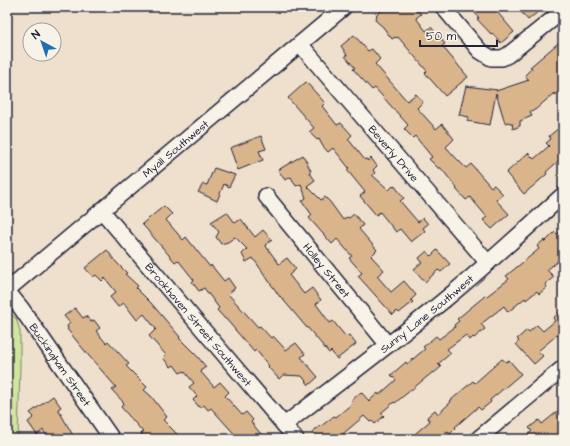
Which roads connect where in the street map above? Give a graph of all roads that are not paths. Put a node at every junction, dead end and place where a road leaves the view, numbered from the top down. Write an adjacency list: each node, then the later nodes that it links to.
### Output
1 (344, 7): 4 (street, Myall Southwest)
2 (443, 7): 3 (street)
3 (563, 8)
4 (300, 44): 7 (street, Myall Southwest); 8 (street, Beverly Drive)
5 (563, 195): 8 (street, Sunny Lane Southwest)
6 (266, 196): 10 (street, Holley Street)
7 (102, 211): 9 (street, Myall Southwest); 12 (street, Brookhaven Street Southwest)
8 (488, 263): 10 (street, Sunny Lane Southwest)
9 (7, 290): 13 (street, Buckingham Street)
10 (388, 344): 12 (street, Sunny Lane Southwest)
11 (563, 368): 15 (street)
12 (284, 425): 14 (street, Brookhaven Street Southwest)
13 (112, 439)
14 (296, 439)
15 (478, 439)

